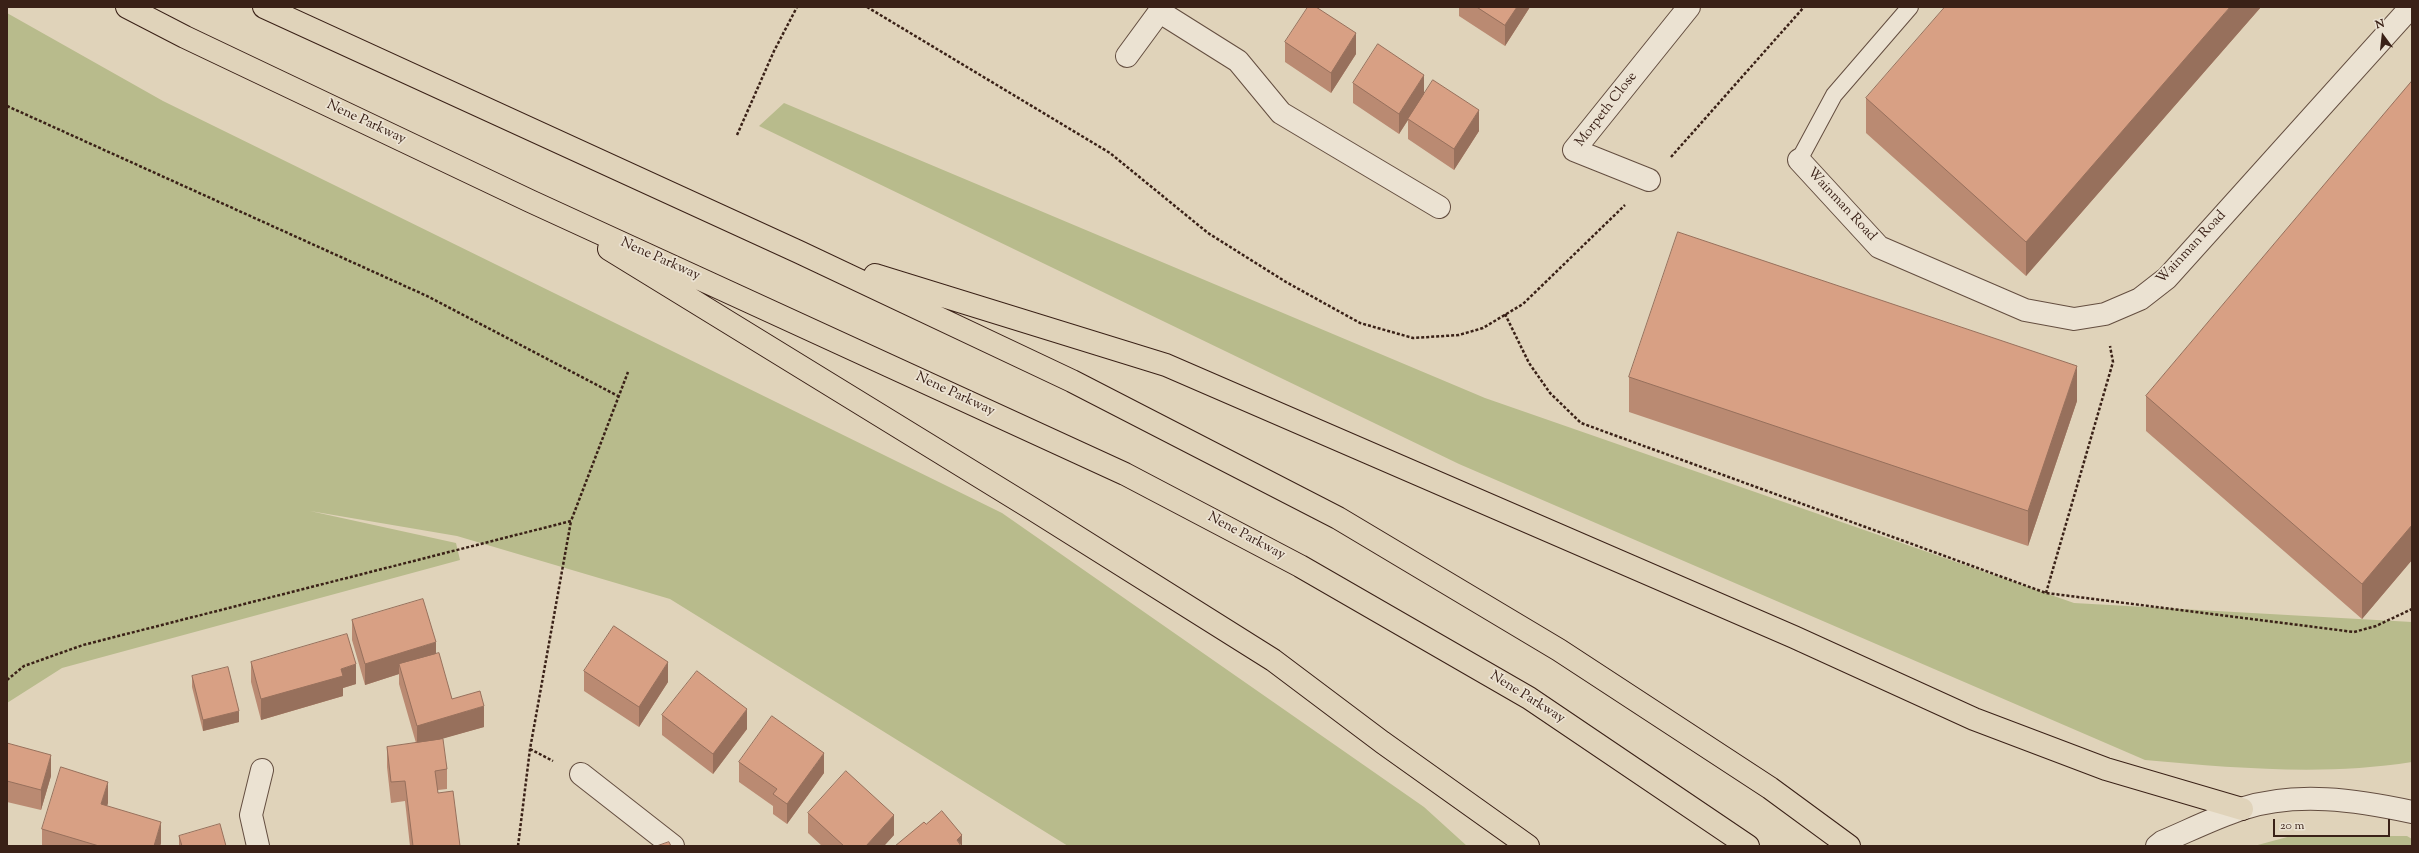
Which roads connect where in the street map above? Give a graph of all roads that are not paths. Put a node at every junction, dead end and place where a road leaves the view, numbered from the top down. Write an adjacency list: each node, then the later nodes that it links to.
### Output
1 (127, 7): 10 (highway, Nene Parkway)
2 (264, 7): 12 (highway)
3 (1689, 7): 9 (street, Morpeth Close)
4 (1910, 7): 8 (lane)
5 (2411, 7): 8 (street, Wainman Road)
6 (1162, 9): 7 (street); 11 (street)
7 (1127, 56)
8 (1798, 160)
9 (1650, 180)
10 (530, 201): 19 (highway); 20 (highway, Nene Parkway)
11 (1439, 207)
12 (799, 252): 15 (highway); 21 (highway)
13 (262, 770): 17 (street)
14 (580, 774): 18 (street)
15 (2242, 809): 16 (street); 22 (street)
16 (2412, 812)
17 (258, 846)
18 (672, 846)
19 (1528, 846)
20 (1748, 846)
21 (1849, 846)
22 (2157, 846)

